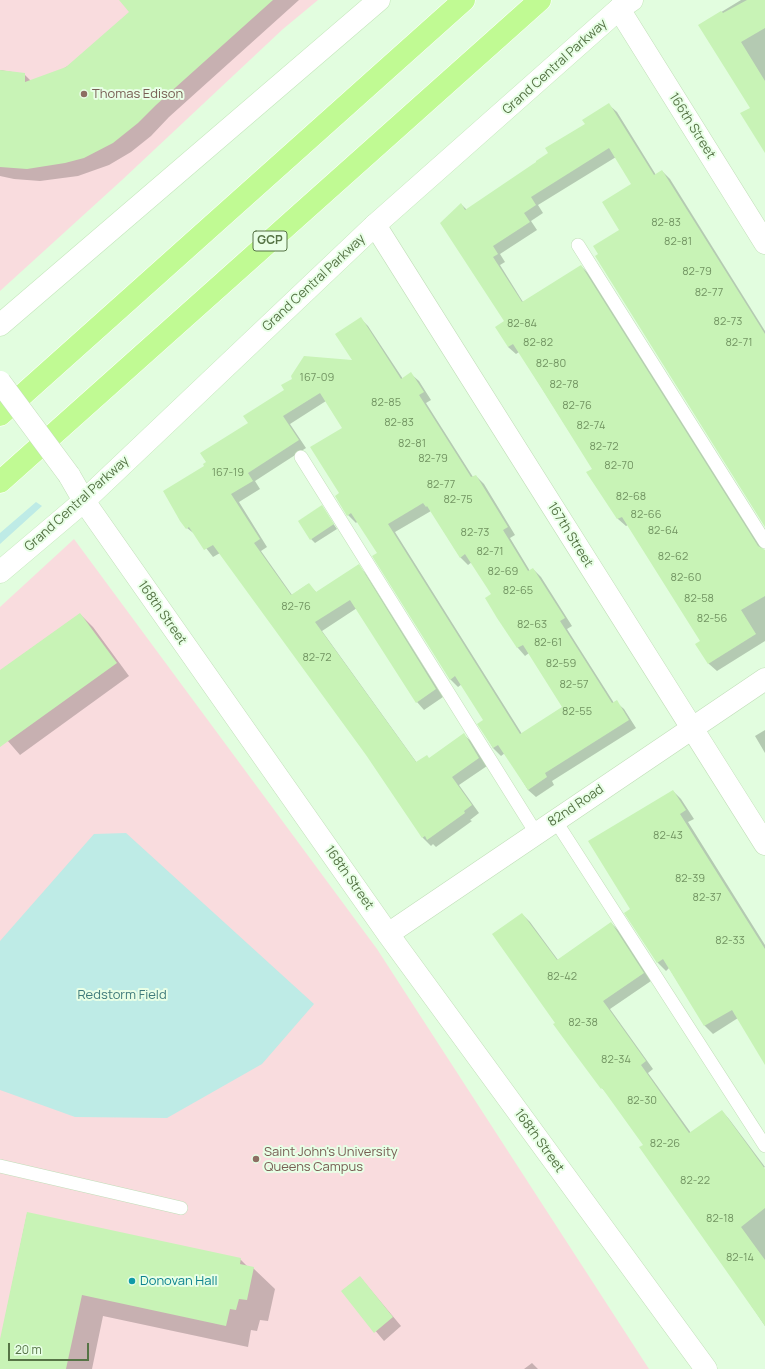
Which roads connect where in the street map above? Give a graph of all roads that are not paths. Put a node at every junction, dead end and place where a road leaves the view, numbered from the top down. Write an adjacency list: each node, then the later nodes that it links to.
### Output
1 (379, 0): 8 (street)
2 (464, 0): 10 (highway)
3 (540, 0): 12 (highway, GCP)
4 (626, 5): 5 (street, Grand Central Parkway); 6 (street, 166th Street)
5 (376, 225): 13 (street, Grand Central Parkway); 17 (street, 167th Street)
6 (765, 243)
7 (578, 245): 14 (lane)
8 (0, 325)
9 (0, 382): 13 (street, 168th Street, bridge)
10 (0, 415)
11 (301, 457): 19 (lane)
12 (0, 482)
13 (84, 501): 15 (street, Grand Central Parkway); 21 (street, 168th Street)
14 (765, 542)
15 (0, 572)
16 (765, 679): 17 (street, 82nd Road)
17 (691, 729): 18 (street, 82nd Road); 20 (street, 167th Street)
18 (555, 820): 19 (street, 82nd Road); 22 (lane)
19 (536, 833): 21 (street, 82nd Road)
20 (765, 844)
21 (388, 934): 25 (street, 168th Street)
22 (765, 1146)
23 (0, 1166): 24 (lane)
24 (181, 1208)
25 (706, 1369)

